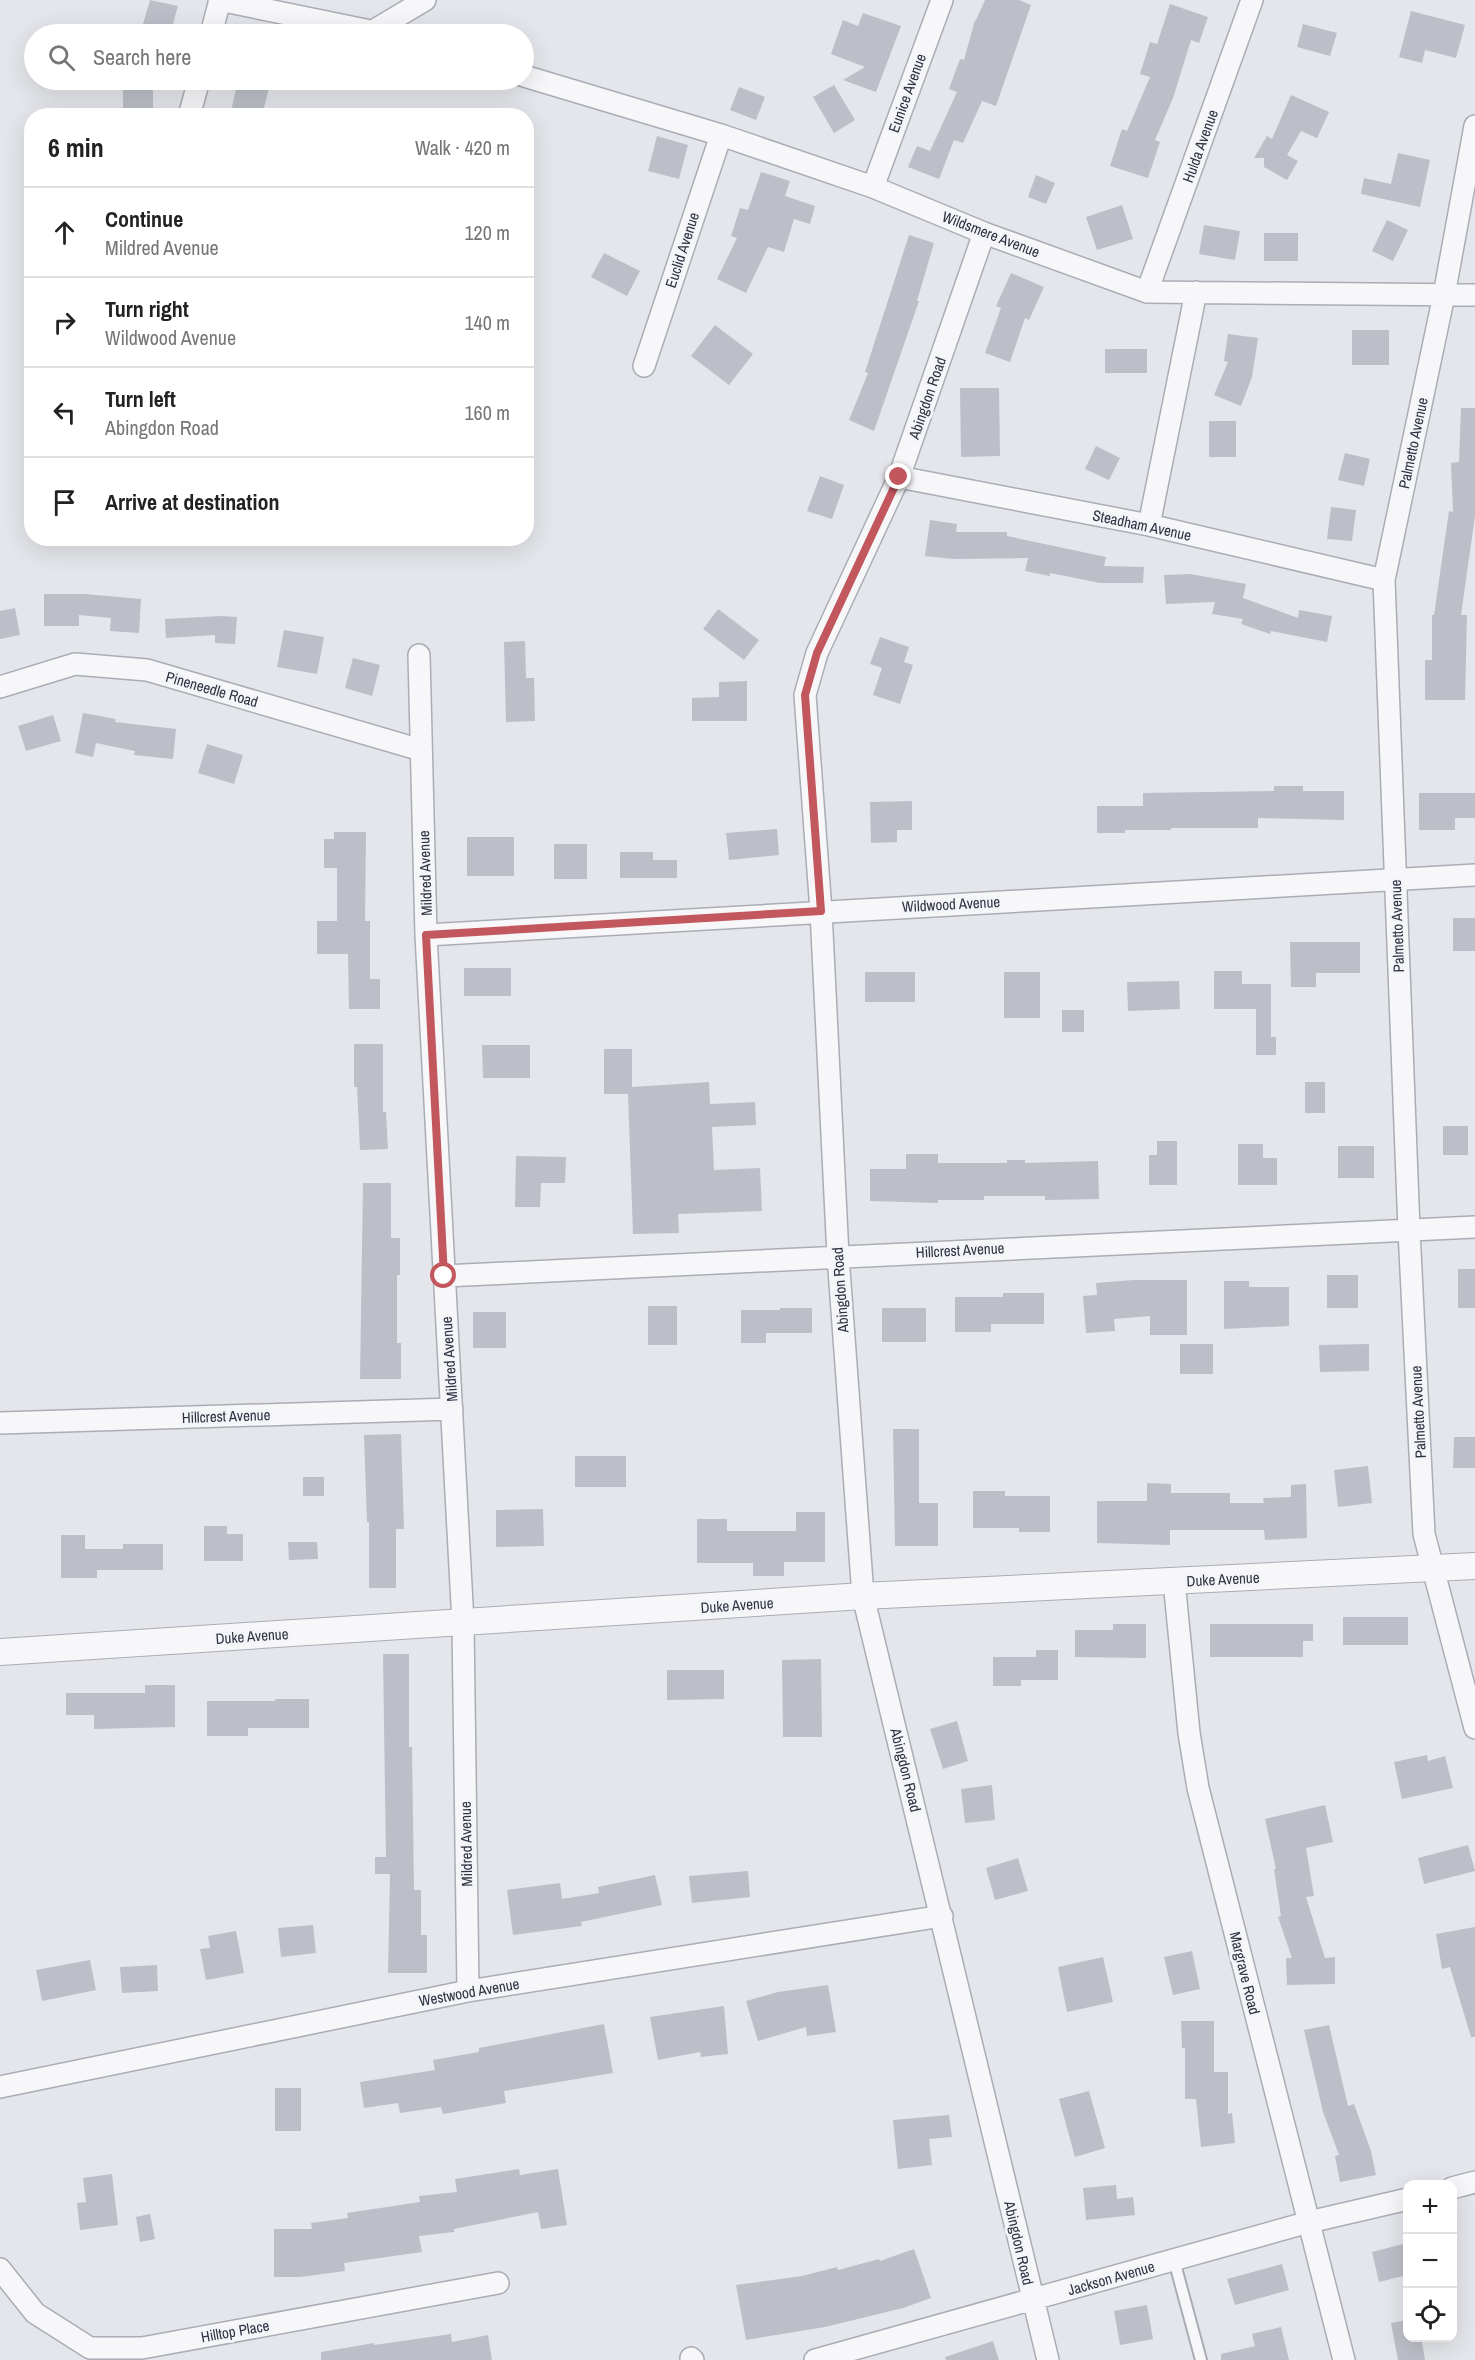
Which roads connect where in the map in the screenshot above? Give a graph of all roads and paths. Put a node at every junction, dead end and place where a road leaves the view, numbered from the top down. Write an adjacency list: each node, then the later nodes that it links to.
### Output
1 (220, 0): 5 (street); 6 (street)
2 (425, 0): 7 (street)
3 (942, 0): 13 (street, Eunice Avenue)
4 (1252, 0): 15 (street, Hulda Avenue)
5 (214, 24)
6 (336, 24)
7 (392, 24)
8 (534, 79): 12 (street, Wildsmere Avenue)
9 (196, 90): 10 (street)
10 (191, 108)
11 (1475, 126): 18 (street, Palmetto Avenue)
12 (721, 135): 13 (street, Wildsmere Avenue); 19 (street, Euclid Avenue)
13 (873, 187): 14 (street, Wildsmere Avenue)
14 (984, 233): 15 (street, Wildsmere Avenue); 20 (street, Abingdon Road)
15 (1147, 292): 16 (street, Wildsmere Avenue)
16 (1196, 292): 18 (street, Wildsmere Avenue); 21 (street)
17 (1475, 295): 18 (street, Wildsmere Avenue)
18 (1444, 296): 22 (street, Palmetto Avenue)
19 (644, 366)
20 (899, 477): 21 (street, Steadham Avenue); 28 (street, Abingdon Road)
21 (1149, 525): 22 (street, Steadham Avenue)
22 (1384, 580): 27 (street, Palmetto Avenue)
23 (419, 655): 25 (street, Mildred Avenue)
24 (0, 687): 25 (street, Pineneedle Road)
25 (421, 750): 29 (street, Mildred Avenue)
26 (1475, 875): 27 (street, Wildwood Avenue)
27 (1395, 880): 28 (street, Wildwood Avenue); 31 (street, Palmetto Avenue)
28 (821, 911): 29 (street, Wildwood Avenue); 32 (street, Abingdon Road)
29 (426, 935): 33 (street, Mildred Avenue)
30 (1475, 1227): 31 (street, Hillcrest Avenue)
31 (1409, 1230): 32 (street, Hillcrest Avenue); 37 (street, Palmetto Avenue)
32 (838, 1256): 33 (street, Hillcrest Avenue); 39 (street, Abingdon Road)
33 (444, 1276): 34 (street, Mildred Avenue)
34 (452, 1409): 35 (street, Hillcrest Avenue); 40 (street, Mildred Avenue)
35 (0, 1423)
36 (1475, 1566): 37 (street, Duke Avenue)
37 (1435, 1569): 38 (street, Duke Avenue); 42 (street, Palmetto Avenue)
38 (1174, 1581): 39 (street, Duke Avenue); 49 (street, Margrave Road)
39 (862, 1596): 40 (street, Duke Avenue); 43 (street, Abingdon Road)
40 (463, 1623): 41 (street, Duke Avenue); 44 (street, Mildred Avenue)
41 (0, 1652)
42 (1475, 1728)
43 (942, 1916): 44 (street, Westwood Avenue); 53 (street, Abingdon Road)
44 (468, 1991): 45 (street, Westwood Avenue)
45 (0, 2087)
46 (1475, 2182): 47 (street)
47 (1457, 2187)
48 (1403, 2200): 49 (street, Jackson Avenue)
49 (1309, 2222): 50 (street, Jackson Avenue); 57 (street, Margrave Road)
50 (1174, 2260): 53 (street, Jackson Avenue); 56 (lane)
51 (0, 2269): 52 (street, Hilltop Place)
52 (498, 2283)
53 (1033, 2300): 54 (street, Jackson Avenue); 55 (street, Abingdon Road)
54 (816, 2360)
55 (1048, 2360)
56 (1200, 2360)
57 (1344, 2360)

